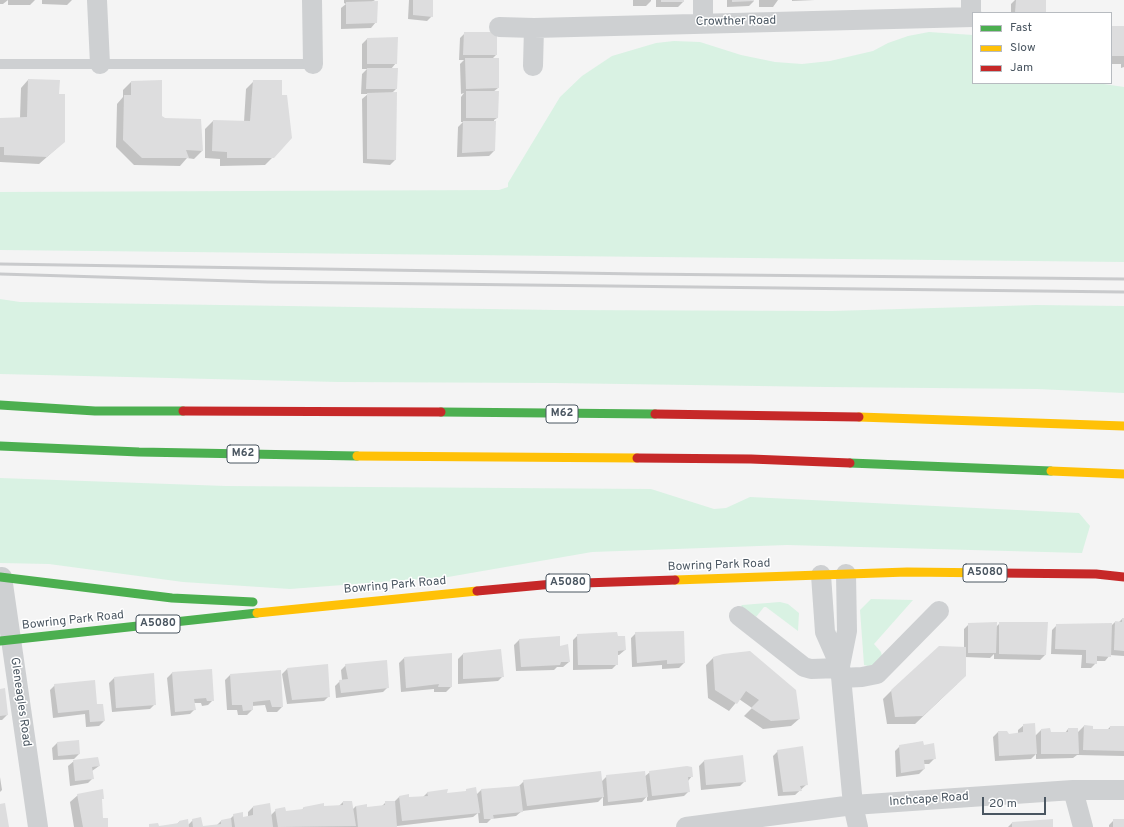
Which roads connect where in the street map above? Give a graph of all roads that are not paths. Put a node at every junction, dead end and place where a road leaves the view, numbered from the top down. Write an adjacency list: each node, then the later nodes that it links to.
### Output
1 (97, 0): 9 (street)
2 (312, 0): 10 (street)
3 (703, 0): 5 (street)
4 (972, 11): 5 (street, Crowther Road)
5 (703, 23): 7 (street, Crowther Road)
6 (499, 27): 7 (street, Crowther Road)
7 (534, 28): 11 (street)
8 (0, 64): 9 (lane)
9 (100, 64): 10 (lane)
10 (313, 64)
11 (533, 66)
12 (0, 405): 13 (main road, M62)
13 (1124, 426)
14 (0, 446): 15 (main road, M62)
15 (1124, 474)
16 (846, 574): 17 (main road, Bowring Park Road / A5080); 19 (main road, Bowring Park Road / A5080); 24 (street)
17 (821, 575): 20 (main road, Bowring Park Road / A5080); 24 (street)
18 (1, 577): 20 (main road, Bowring Park Road / A5080); 23 (street, Gleneagles Road)
19 (1124, 577)
20 (316, 606): 23 (main road, Bowring Park Road / A5080)
21 (939, 611): 24 (street)
22 (739, 616): 24 (street)
23 (5, 641): 28 (street, Gleneagles Road)
24 (840, 671): 27 (street)
25 (1073, 790): 26 (street, Inchcape Road); 27 (street, Inchcape Road); 31 (street)
26 (1124, 790)
27 (853, 805): 29 (street, Inchcape Road); 30 (street)
28 (38, 827)
29 (686, 827)
30 (858, 827)
31 (1083, 827)

